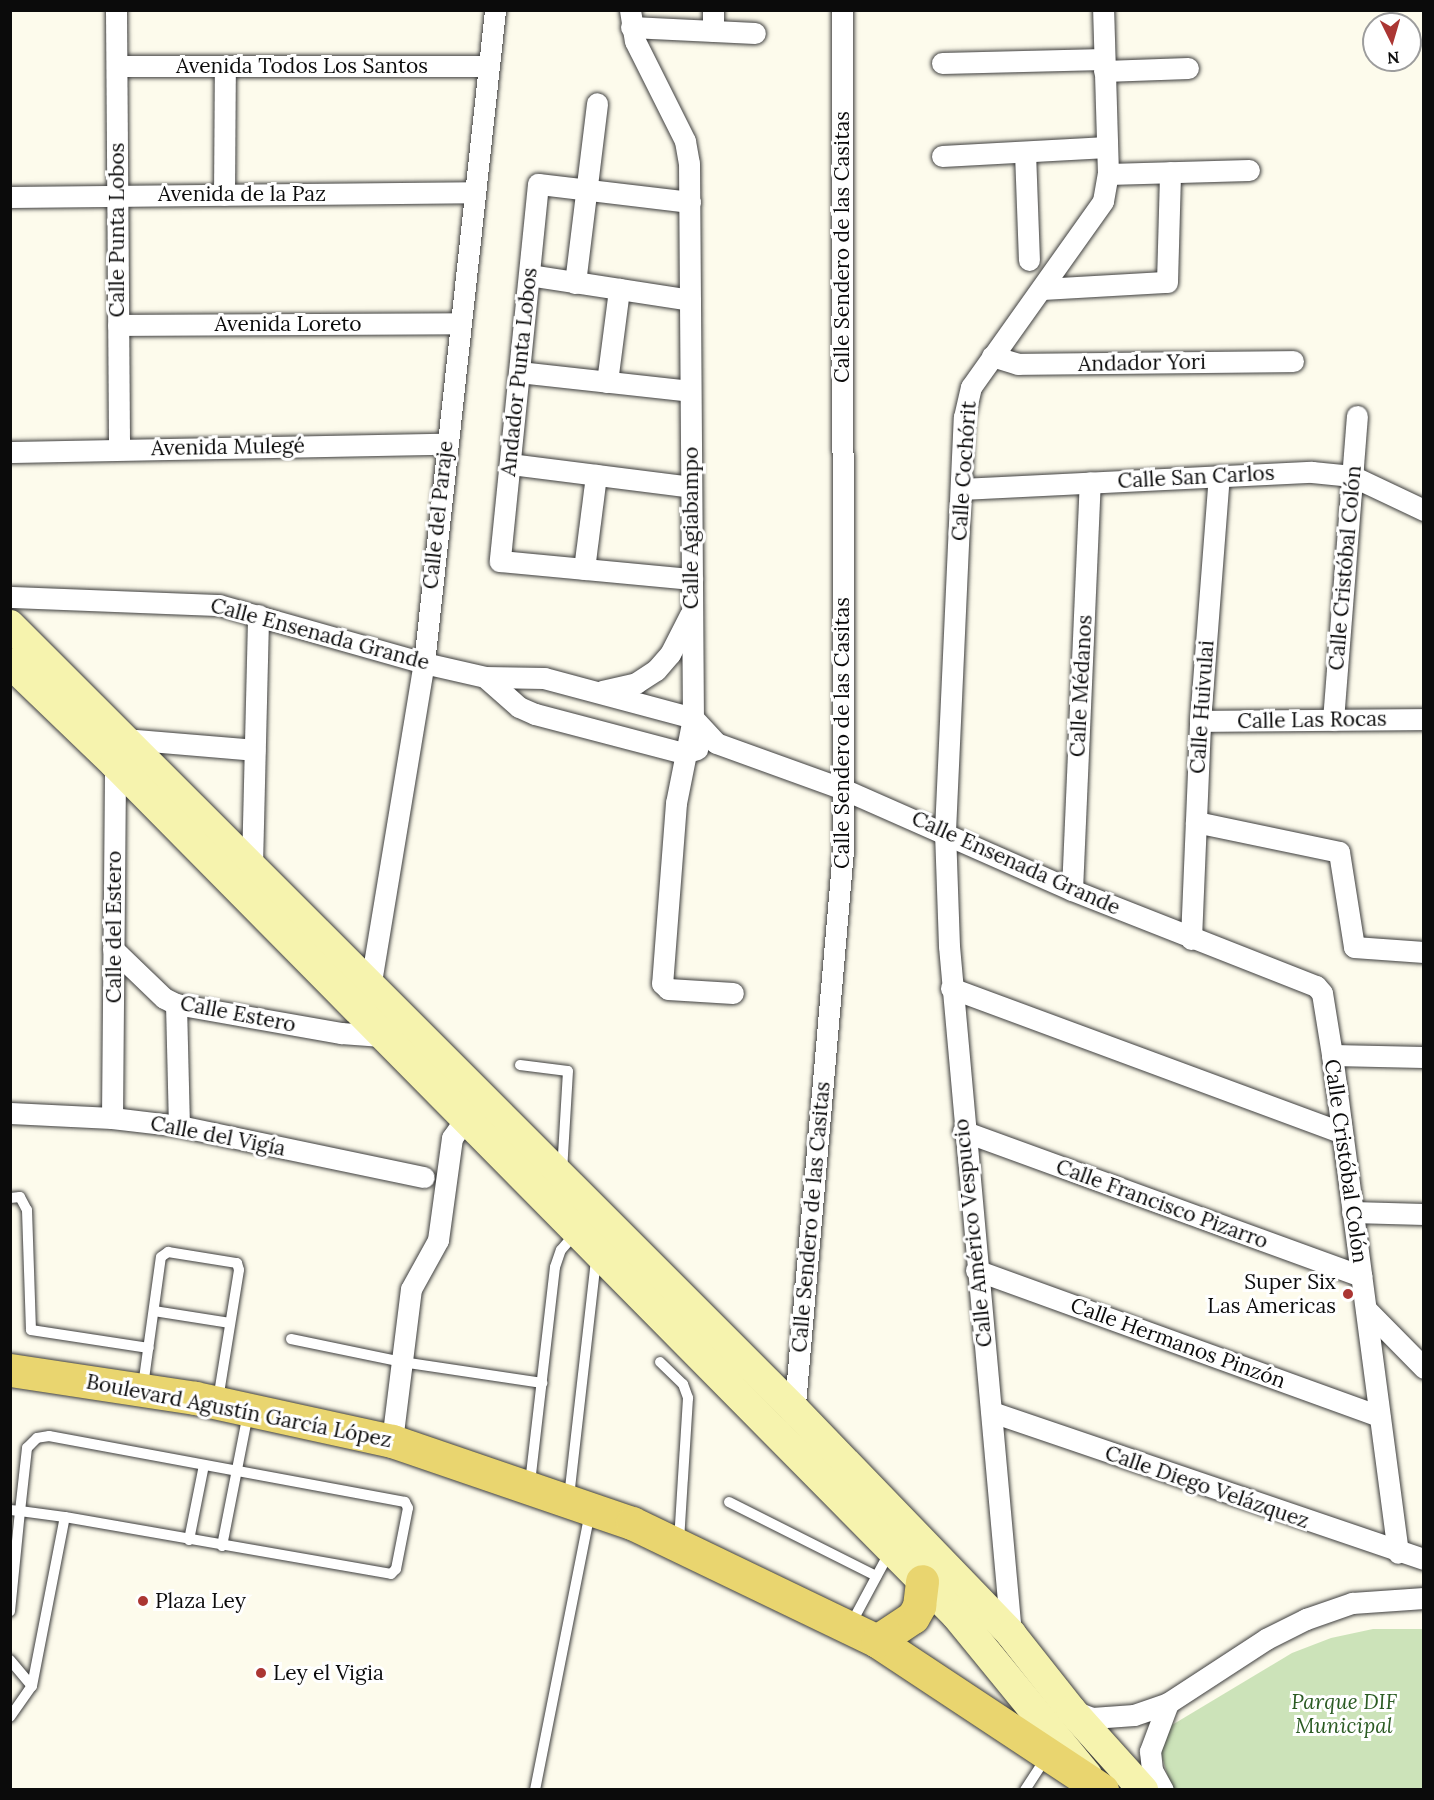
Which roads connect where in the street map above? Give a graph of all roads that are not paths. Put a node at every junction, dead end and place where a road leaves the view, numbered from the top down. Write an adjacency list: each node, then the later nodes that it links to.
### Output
1 (116, 10): 10 (street, Calle Punta Lobos)
2 (495, 10): 12 (street, Calle del Paraje)
3 (842, 10): 70 (street, Calle Sendero de las Casitas)
4 (1103, 10): 9 (street, Calle Cochórit)
5 (630, 19): 6 (street); 26 (street, Calle Agiabampo)
6 (713, 21): 7 (street)
7 (755, 33)
8 (942, 63): 9 (street)
9 (1104, 65): 13 (street); 15 (street, Calle Cochórit)
10 (117, 66): 11 (street, Avenida Todos Los Santos); 23 (street, Calle Punta Lobos)
11 (225, 66): 12 (street, Avenida Todos Los Santos); 24 (street)
12 (487, 66): 22 (street, Calle del Paraje)
13 (1188, 68)
14 (597, 103): 21 (street)
15 (1107, 147): 16 (street); 20 (street, Calle Cochórit)
16 (1025, 152): 17 (street); 27 (street)
17 (942, 156)
18 (1249, 170): 19 (street)
19 (1170, 172): 20 (street); 31 (street)
20 (1108, 174): 31 (street, Calle Cochórit)
21 (587, 189): 26 (street); 28 (street, Andador Punta Lobos); 29 (street)
22 (473, 192): 24 (street, Avenida de la Paz); 33 (street, Calle del Paraje)
23 (117, 195): 24 (street, Avenida de la Paz); 25 (street, Avenida de la Paz); 34 (street, Calle Punta Lobos)
24 (225, 195)
25 (10, 197)
26 (690, 202): 32 (street, Calle Agiabampo)
27 (1029, 260)
28 (529, 276): 29 (street); 37 (street, Andador Punta Lobos)
29 (575, 282): 30 (street)
30 (619, 289): 32 (street); 38 (street)
31 (1044, 289): 35 (street, Calle Cochórit)
32 (690, 300): 39 (street, Calle Agiabampo)
33 (459, 323): 34 (street, Avenida Loreto); 41 (street, Calle del Paraje)
34 (118, 325): 42 (street, Calle Punta Lobos)
35 (992, 356): 36 (street, Andador Yori); 50 (street, Calle Cochórit)
36 (1293, 361)
37 (519, 372): 38 (street); 44 (street, Andador Punta Lobos)
38 (607, 382): 39 (street)
39 (690, 391): 49 (street, Calle Agiabampo)
40 (1357, 416): 47 (street, Calle Cristóbal Colón)
41 (445, 444): 42 (street, Avenida Mulegé); 59 (street, Calle del Paraje)
42 (119, 449): 43 (street, Avenida Mulegé)
43 (10, 452)
44 (510, 464): 45 (street); 52 (street, Andador Punta Lobos)
45 (596, 475): 49 (street); 52 (street)
46 (1219, 476): 47 (street, Calle San Carlos); 48 (street, Calle San Carlos); 65 (street, Calle Huivulai)
47 (1352, 476): 51 (street, Calle San Carlos); 64 (street, Calle Cristóbal Colón)
48 (1090, 482): 50 (street, Calle San Carlos); 74 (street, Calle Médanos)
49 (691, 487): 53 (street, Calle Agiabampo)
50 (961, 489): 72 (street, Calle Cochórit)
51 (1424, 510)
52 (584, 569): 53 (street)
53 (692, 579): 55 (street, Calle Agiabampo)
54 (10, 597): 56 (street, Calle Ensenada Grande)
55 (692, 612): 61 (street); 62 (street, Calle Agiabampo)
56 (258, 615): 59 (street, Calle Ensenada Grande); 67 (street)
57 (10, 625): 68 (street)
58 (10, 663): 68 (street)
59 (424, 663): 60 (street, Calle Ensenada Grande); 79 (street, Calle del Paraje)
60 (485, 677): 61 (street, Calle Ensenada Grande); 69 (street, Calle Ensenada Grande)
61 (596, 692): 62 (street, Calle Ensenada Grande)
62 (693, 718): 66 (street, Calle Ensenada Grande); 69 (street, Calle Agiabampo)
63 (1424, 719): 64 (street, Calle Las Rocas)
64 (1333, 720): 65 (street, Calle Las Rocas)
65 (1200, 721): 71 (street, Calle Huivulai)
66 (716, 743): 69 (street); 70 (street, Calle Ensenada Grande)
67 (255, 750): 68 (street); 73 (street)
68 (120, 751): 73 (street); 76 (street, Calle del Estero); 83 (street)
69 (684, 753): 81 (street, Calle Agiabampo)
70 (843, 789): 72 (street, Calle Ensenada Grande); 115 (street, Calle Sendero de las Casitas)
71 (1196, 822): 75 (street, Calle Huivulai); 77 (street)
72 (945, 831): 74 (street, Calle Ensenada Grande); 80 (street, Calle Américo Vespucio)
73 (252, 865): 79 (street)
74 (1072, 890): 75 (street, Calle Ensenada Grande)
75 (1191, 939): 78 (street, Calle Ensenada Grande)
76 (114, 950): 82 (street, Calle Estero); 89 (street, Calle del Estero)
77 (1424, 952)
78 (1316, 986): 84 (street, Calle Cristóbal Colón)
79 (372, 987): 83 (street, Calle del Paraje); 87 (street)
80 (951, 988): 91 (street, Calle Américo Vespucio); 92 (street)
81 (733, 993)
82 (176, 1004): 83 (street, Calle Estero); 90 (street)
83 (372, 1027): 87 (street)
84 (1332, 1055): 85 (street); 92 (street, Calle Cristóbal Colón)
85 (1424, 1057)
86 (520, 1065): 94 (lane)
87 (472, 1109): 94 (street); 98 (street); 108 (street)
88 (10, 1113): 89 (street, Calle del Vigía)
89 (112, 1118): 90 (street, Calle del Vigía)
90 (179, 1126): 93 (street, Calle del Vigía)
91 (963, 1131): 100 (street, Calle Américo Vespucio); 101 (street, Calle Francisco Pizarro)
92 (1341, 1132): 96 (street, Calle Cristóbal Colón)
93 (423, 1177)
94 (561, 1177): 115 (street)
95 (10, 1198): 106 (lane)
96 (1352, 1212): 97 (street); 101 (street, Calle Cristóbal Colón)
97 (1424, 1214)
98 (576, 1234): 99 (street); 111 (lane)
99 (596, 1255): 119 (street); 124 (lane)
100 (976, 1270): 116 (street, Calle Américo Vespucio); 117 (street, Calle Hermanos Pinzón)
101 (1361, 1276): 102 (street, Calle Cristóbal Colón)
102 (1366, 1309): 107 (street); 117 (street, Calle Cristóbal Colón)
103 (154, 1311): 104 (lane); 104 (lane); 106 (lane)
104 (230, 1323): 113 (lane)
105 (291, 1339): 108 (lane)
106 (149, 1348): 112 (lane)
107 (1420, 1360)
108 (402, 1362): 111 (lane); 118 (street)
109 (660, 1362): 128 (lane)
110 (10, 1370): 112 (main road, Boulevard Agustín García López)
111 (542, 1383): 122 (lane)
112 (143, 1390): 113 (main road, Boulevard Agustín García López)
113 (217, 1402): 114 (main road, Boulevard Agustín García López)
114 (249, 1409): 118 (main road, Boulevard Agustín García López); 121 (lane)
115 (794, 1409): 119 (street, Calle Sendero de las Casitas); 138 (street)
116 (992, 1412): 131 (street, Calle Diego Velázquez); 138 (street, Calle Américo Vespucio)
117 (1379, 1416): 131 (street, Calle Cristóbal Colón)
118 (392, 1441): 122 (main road, Boulevard Agustín García López)
119 (791, 1453): 130 (street)
120 (204, 1465): 121 (lane); 125 (lane); 127 (lane)
121 (237, 1472): 129 (lane); 129 (lane)
122 (530, 1487): 124 (main road, Boulevard Agustín García López)
123 (729, 1502): 133 (lane)
124 (580, 1504): 128 (main road, Boulevard Agustín García López); 146 (lane)
125 (15, 1511): 126 (lane); 136 (lane)
126 (65, 1517): 127 (lane); 140 (lane)
127 (189, 1540): 129 (lane)
128 (678, 1543): 137 (main road, Boulevard Agustín García López)
129 (222, 1546)
130 (891, 1550): 133 (lane); 134 (street)
131 (1398, 1553): 132 (street, Calle Diego Velázquez)
132 (1424, 1559)
133 (876, 1576): 137 (lane)
134 (922, 1581): 137 (main road); 145 (street)
135 (1424, 1598): 141 (street)
136 (10, 1612)
137 (864, 1634): 144 (main road, Boulevard Agustín García López)
138 (1011, 1634): 142 (street)
139 (10, 1660): 140 (lane)
140 (32, 1686): 143 (lane)
141 (1168, 1703): 142 (street); 149 (street)
142 (1071, 1710): 148 (street)
143 (10, 1717)
144 (1049, 1753): 145 (main road, Boulevard Agustín García López); 147 (lane)
145 (1098, 1786)
146 (536, 1790)
147 (1025, 1790)
148 (1143, 1790)
149 (1163, 1790)

